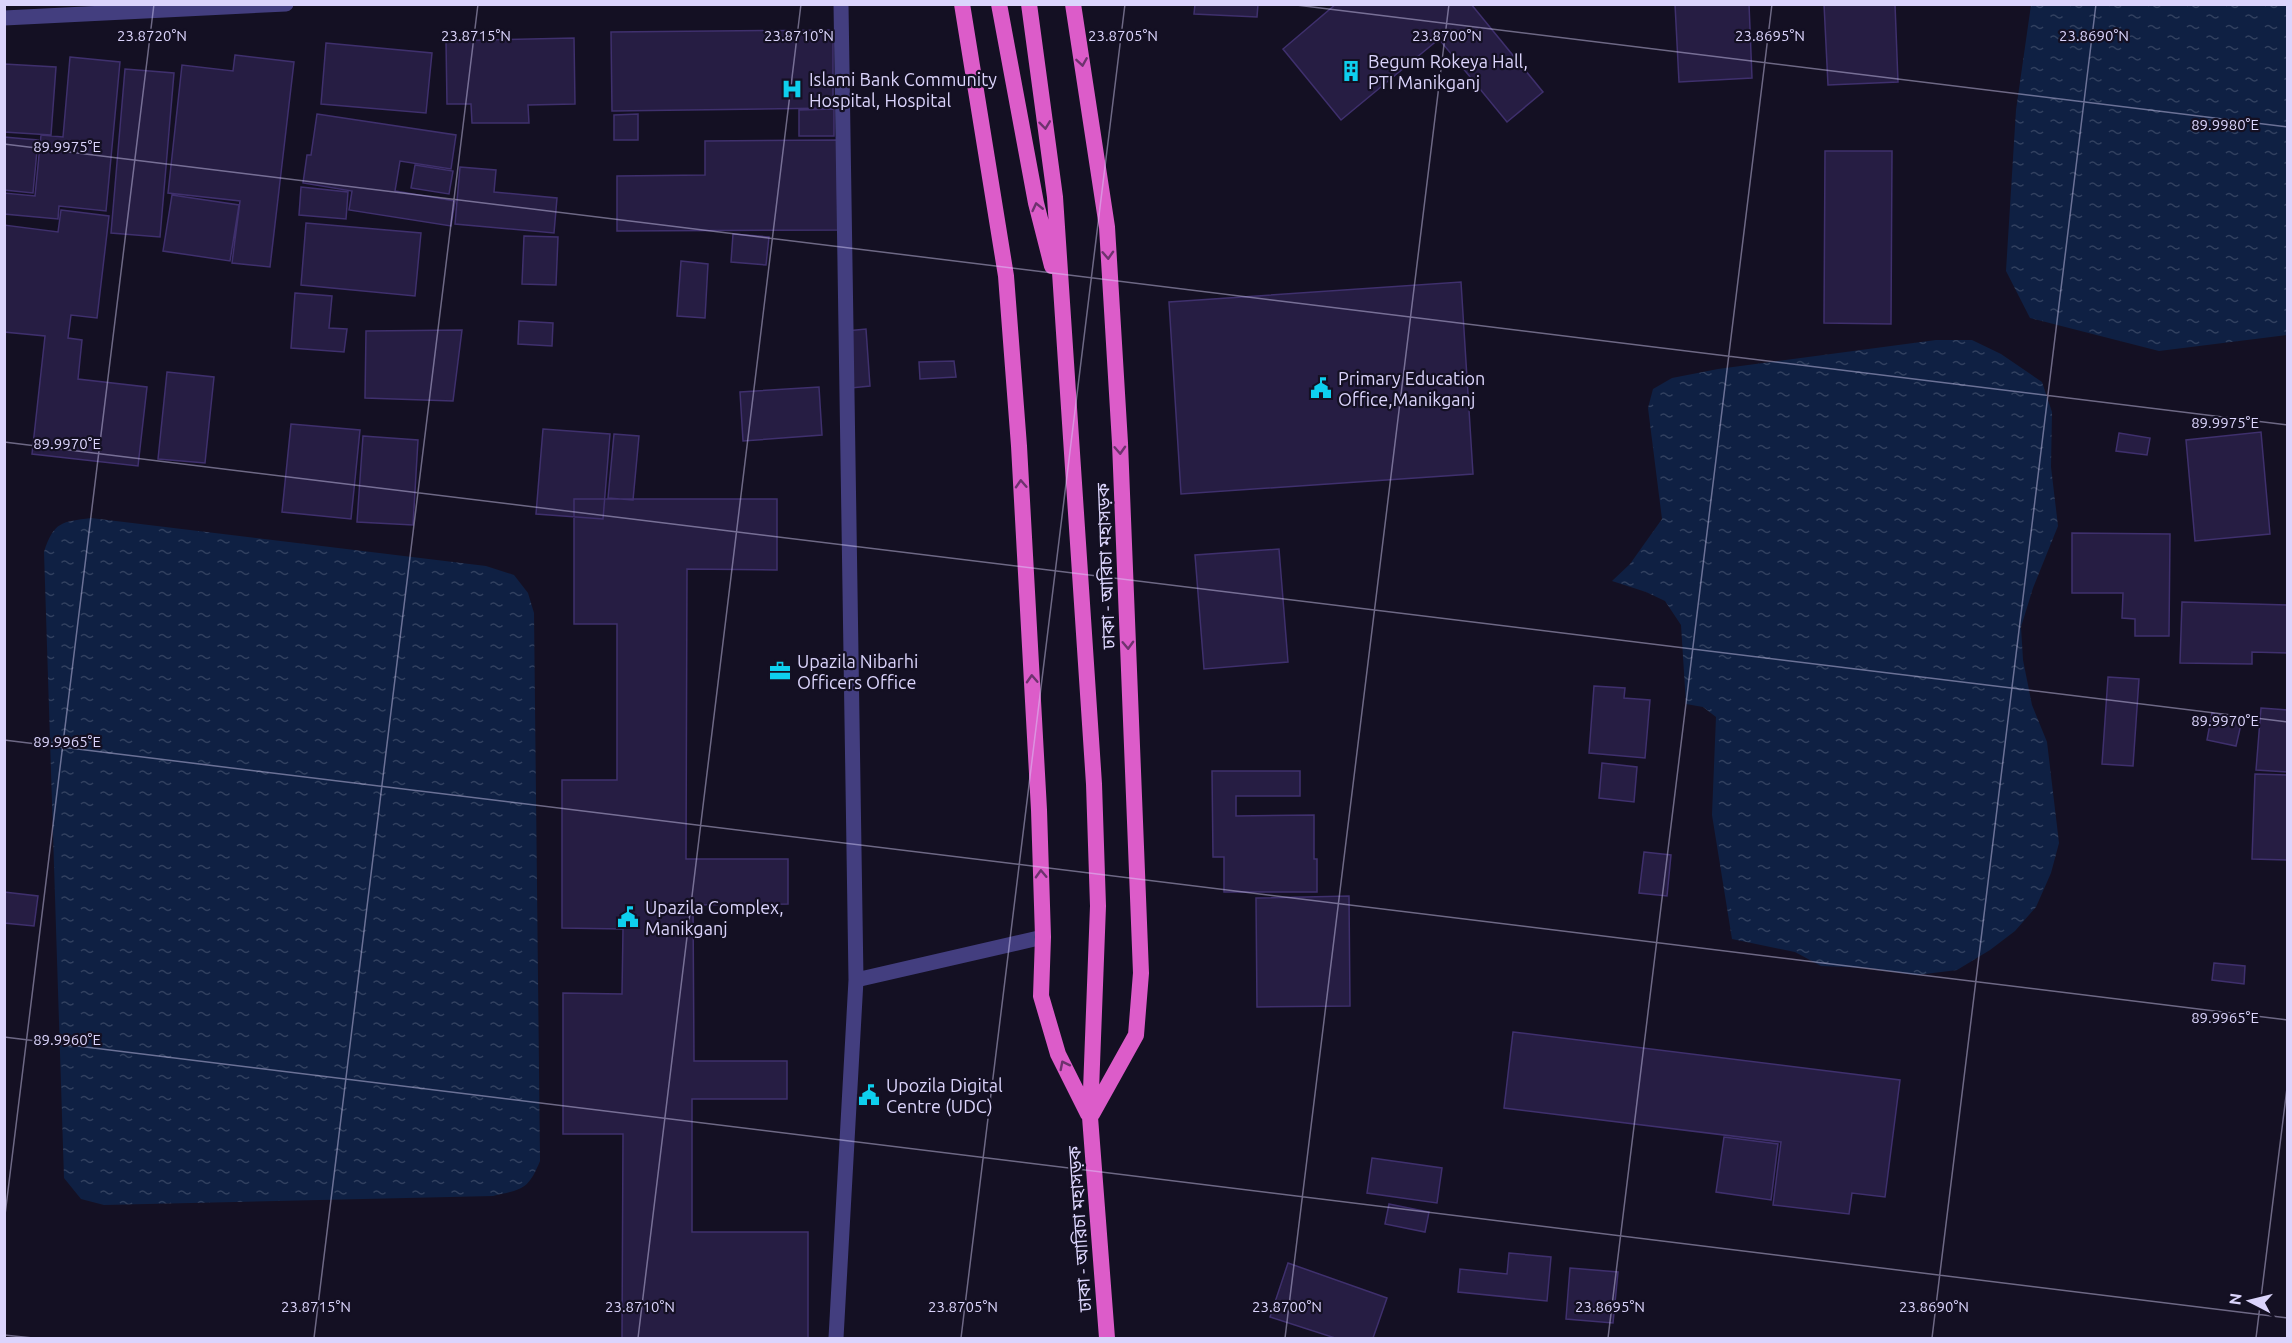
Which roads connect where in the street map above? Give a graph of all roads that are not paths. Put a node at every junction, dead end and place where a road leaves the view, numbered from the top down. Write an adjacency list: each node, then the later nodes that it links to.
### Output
1 (286, 4): 7 (street)
2 (841, 4): 10 (street)
3 (962, 4): 9 (highway, ঢাকা - আরিচা মহাসড়ক, one-way to 3)
4 (999, 4): 8 (highway, one-way to 4)
5 (1029, 4): 8 (highway, ঢাকা - আরিচা মহাসড়ক, one-way to 8)
6 (1073, 4): 11 (highway, ঢাকা - আরিচা মহাসড়ক, one-way to 11)
7 (4, 18)
8 (1062, 304): 11 (highway, ঢাকা - আরিচা মহাসড়ক)
9 (1043, 937): 10 (street); 11 (highway, ঢাকা - আরিচা মহাসড়ক, one-way to 9)
10 (856, 980): 12 (street)
11 (1090, 1117): 13 (highway, ঢাকা - আরিচা মহাসড়ক)
12 (836, 1338)
13 (1107, 1338)

